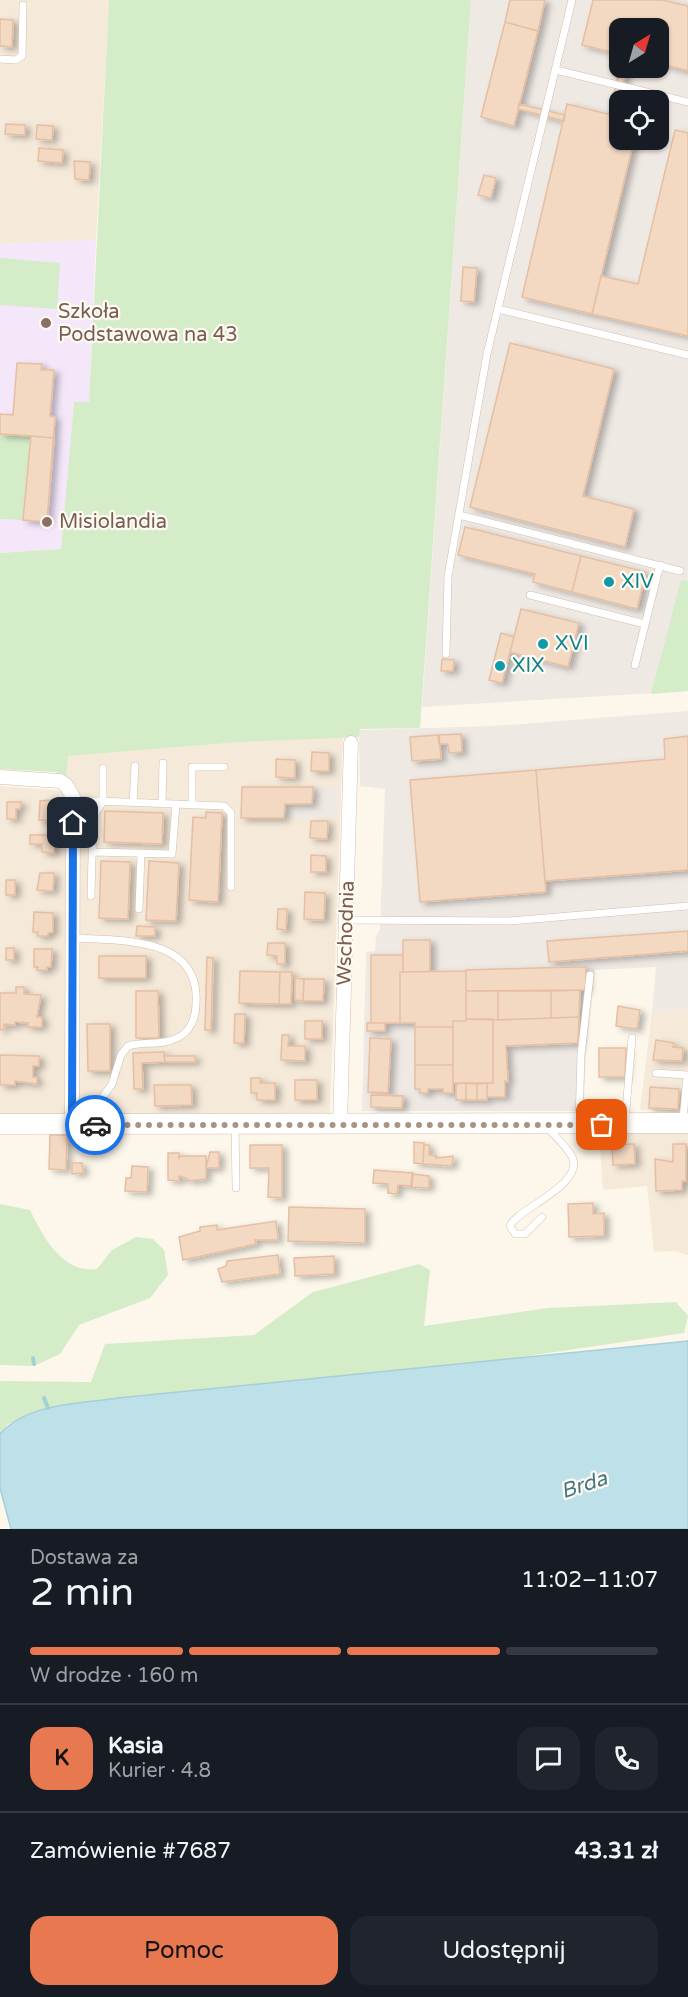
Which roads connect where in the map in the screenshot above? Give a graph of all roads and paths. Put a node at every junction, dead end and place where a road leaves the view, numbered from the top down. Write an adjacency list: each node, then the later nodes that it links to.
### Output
1 (573, 0): 4 (lane)
2 (24, 5): 3 (lane)
3 (0, 59)
4 (556, 70): 5 (lane); 6 (lane)
5 (688, 102)
6 (498, 309): 7 (lane); 8 (lane)
7 (688, 355)
8 (459, 515): 9 (lane); 13 (lane)
9 (660, 566): 10 (lane); 12 (lane)
10 (680, 571)
11 (530, 595): 12 (lane)
12 (645, 624): 14 (lane)
13 (446, 654)
14 (635, 665)
15 (351, 743): 33 (street, Wschodnia)
16 (164, 763): 24 (lane)
17 (135, 766): 23 (lane)
18 (224, 767): 26 (lane)
19 (103, 768): 22 (lane)
20 (0, 777): 21 (street)
21 (73, 800): 22 (lane); 34 (street)
22 (103, 801): 23 (lane); 27 (lane)
23 (133, 803): 24 (lane)
24 (162, 804): 25 (lane)
25 (176, 804): 26 (lane); 28 (lane)
26 (192, 805): 29 (lane)
27 (92, 852): 28 (lane); 30 (lane)
28 (141, 853): 32 (lane)
29 (231, 887)
30 (91, 897)
31 (688, 906): 33 (lane)
32 (139, 909)
33 (346, 920): 41 (street, Wschodnia)
34 (73, 938): 43 (street); 43 (lane)
35 (590, 975): 45 (lane)
36 (632, 1038): 42 (lane)
37 (656, 1073): 38 (lane)
38 (685, 1123): 42 (street)
39 (0, 1124): 43 (street)
40 (235, 1124): 41 (street); 43 (street); 46 (lane)
41 (340, 1124): 44 (street)
42 (624, 1124): 45 (street)
43 (77, 1125)
44 (546, 1125): 45 (street); 47 (lane)
45 (579, 1125)
46 (236, 1188)
47 (542, 1217)

